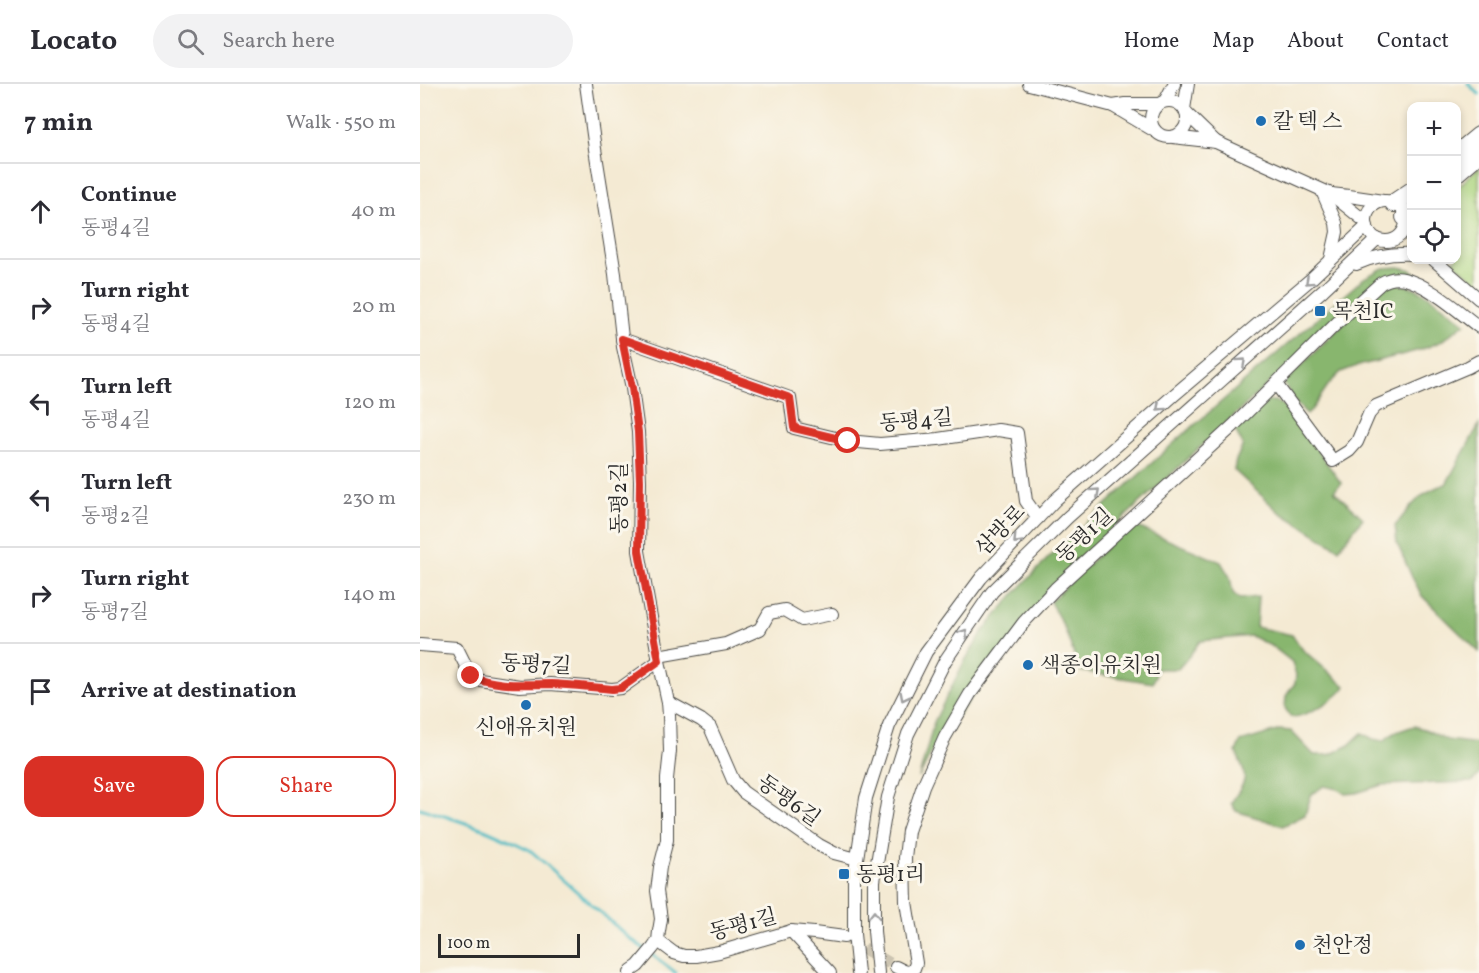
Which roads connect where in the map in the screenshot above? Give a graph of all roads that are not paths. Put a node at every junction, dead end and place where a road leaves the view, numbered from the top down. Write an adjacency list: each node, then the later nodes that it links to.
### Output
1 (586, 84): 26 (street, 동평2길)
2 (1029, 84): 6 (street)
3 (1174, 84): 5 (street)
4 (1188, 84): 7 (street)
5 (1161, 102): 6 (street); 7 (street); 8 (street)
6 (1113, 106): 8 (street)
7 (1185, 111): 10 (street); 11 (street)
8 (1155, 131): 10 (street)
9 (1479, 136): 12 (highway)
10 (1173, 137): 11 (street)
11 (1216, 142): 15 (street)
12 (1461, 151)
13 (1479, 153): 14 (highway)
14 (1461, 169)
15 (1327, 193): 16 (street); 17 (street); 21 (street)
16 (1402, 215): 17 (street, 삼방로); 18 (street, 삼방로)
17 (1366, 224): 18 (street); 21 (street, 삼방로)
18 (1382, 240): 19 (street); 23 (street, 삼방로)
19 (1407, 248)
20 (1407, 254): 23 (street)
21 (1331, 260): 29 (street, 삼방로, one-way to 29)
22 (1439, 264): 24 (street)
23 (1347, 269): 42 (street, 삼방로, one-way to 23)
24 (1479, 299)
25 (1479, 327): 28 (street, 동평1길)
26 (622, 339): 29 (street, 동평4길); 32 (street, 동평2길)
27 (1479, 361): 28 (street)
28 (1276, 384): 38 (street, 동평1길)
29 (1038, 518): 34 (street, 삼방로, one-way to 34)
30 (832, 614): 32 (street)
31 (420, 645): 32 (street, 동평7길)
32 (658, 658): 33 (street, 동평2길)
33 (668, 702): 34 (street, 동평6길); 37 (street, 동평2길)
34 (857, 859): 41 (street, 삼방로)
35 (791, 931): 36 (street, 동평1길); 37 (street, 동평1길); 40 (street)
36 (844, 937)
37 (655, 944): 39 (street)
38 (896, 967)
39 (634, 970)
40 (830, 973)
41 (858, 973)
42 (878, 973)

